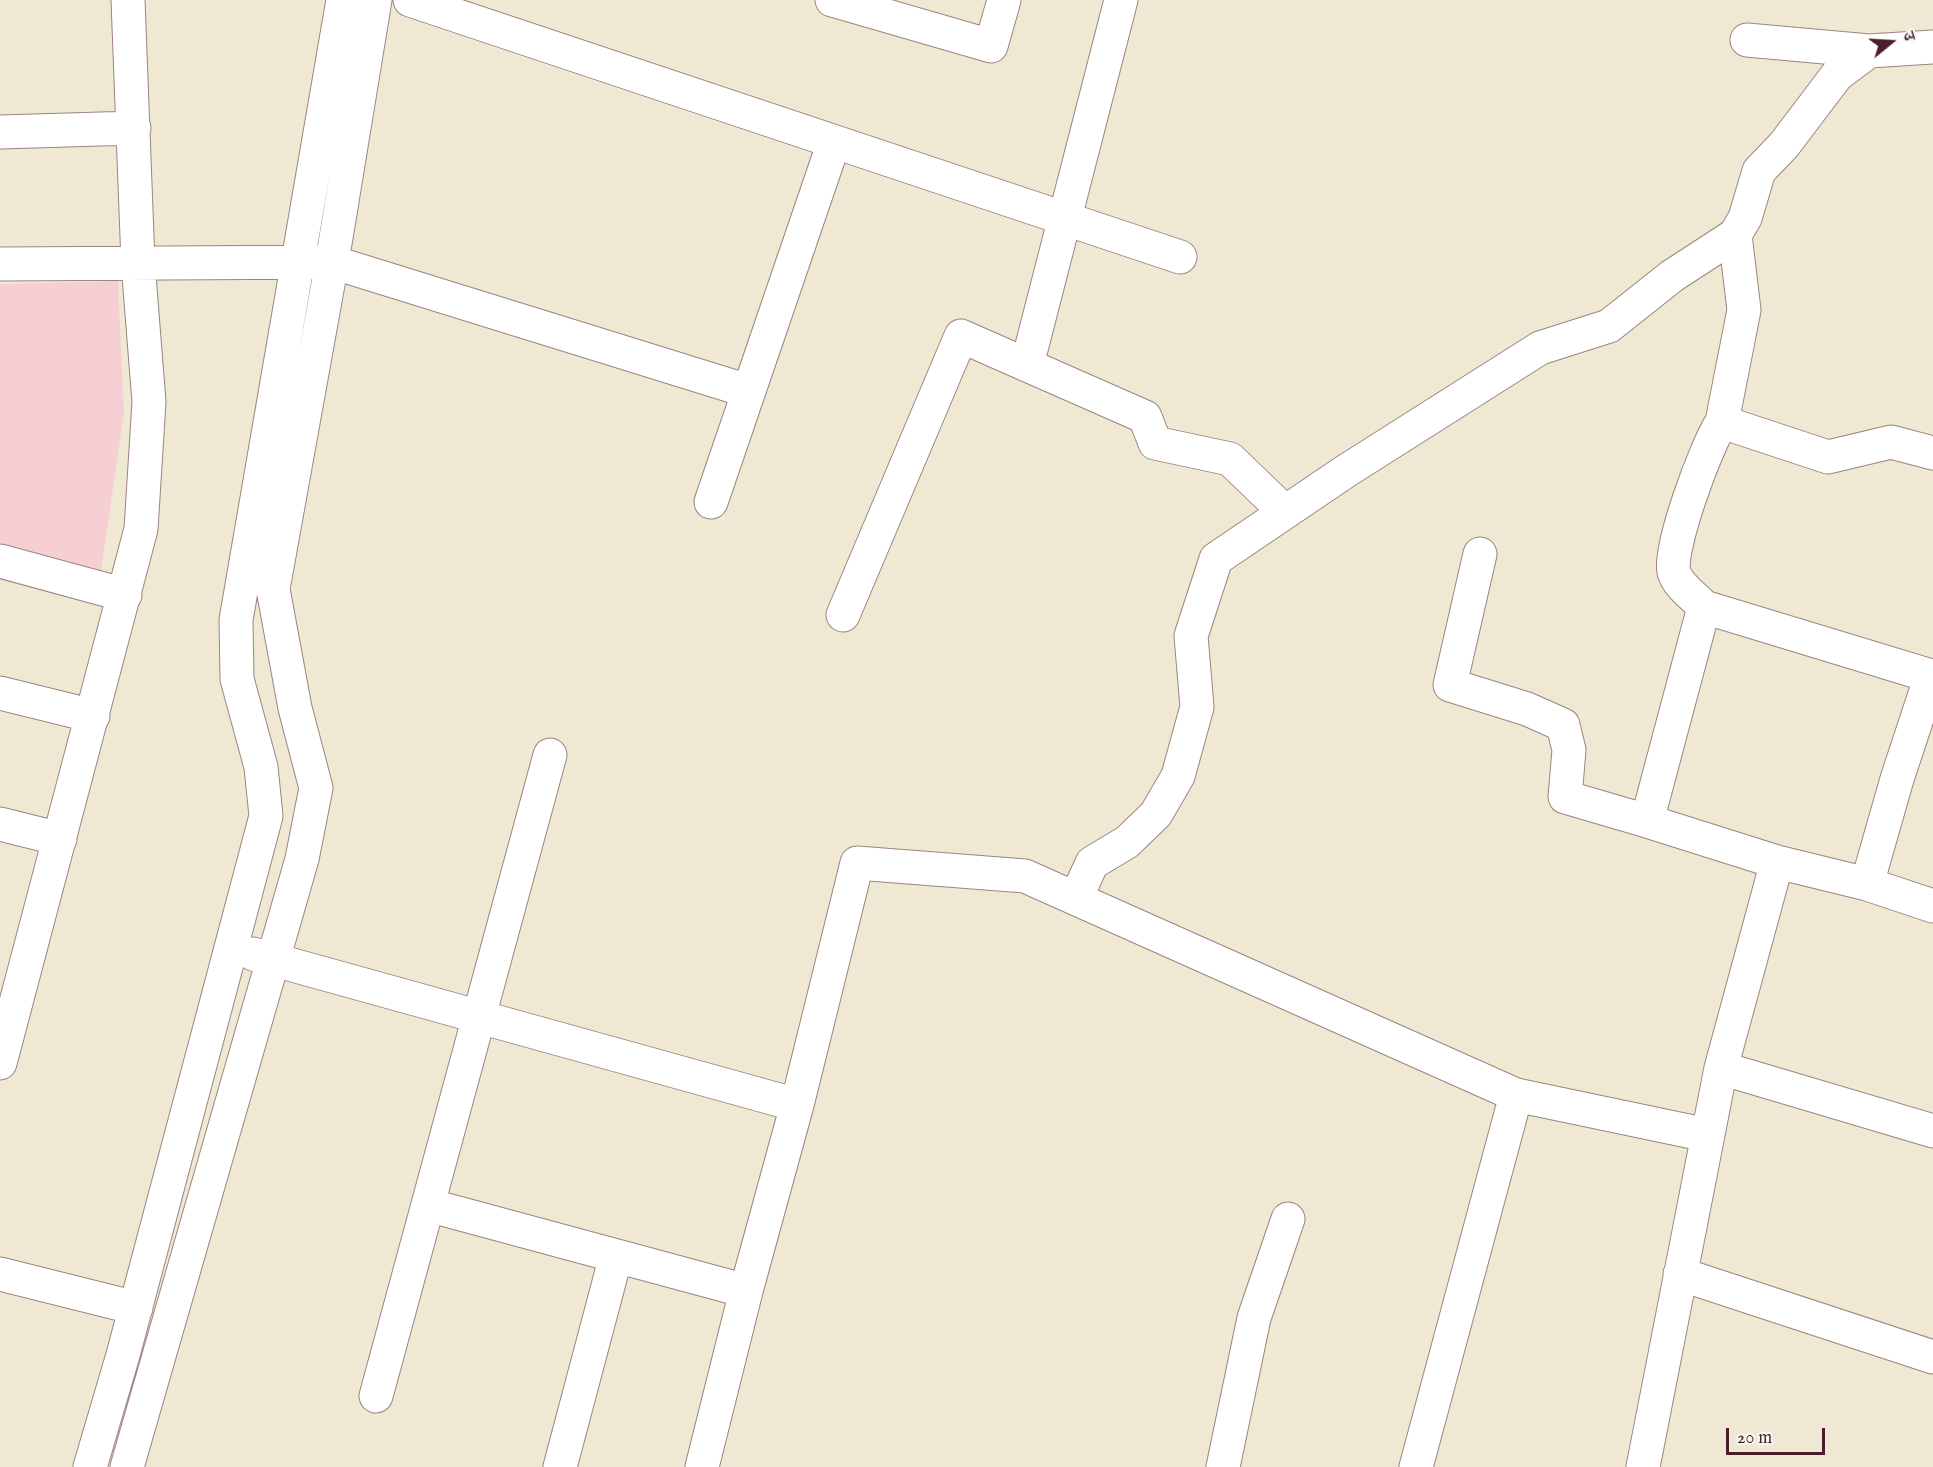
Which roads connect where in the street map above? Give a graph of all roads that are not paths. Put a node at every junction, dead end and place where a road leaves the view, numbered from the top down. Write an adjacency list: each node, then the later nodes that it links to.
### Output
1 (128, 0): 11 (street)
2 (343, 0): 17 (street)
3 (375, 0): 18 (street)
4 (410, 0): 13 (street)
5 (832, 0): 6 (street)
6 (1004, 0)
7 (1121, 0): 14 (street)
8 (1747, 40): 10 (street)
9 (1933, 47): 10 (street)
10 (1869, 51): 15 (street)
11 (134, 128): 12 (street); 19 (street)
12 (0, 132)
13 (834, 142): 14 (street); 22 (street)
14 (1065, 220): 16 (street); 21 (street)
15 (1735, 235): 23 (street); 26 (street)
16 (1180, 257)
17 (298, 262): 18 (street); 19 (street); 43 (street)
18 (332, 262): 22 (street); 44 (street)
19 (138, 263): 20 (street); 29 (street)
20 (0, 264)
21 (1027, 365): 26 (street); 31 (street)
22 (748, 391): 25 (street)
23 (1722, 422): 24 (street); 30 (street)
24 (1933, 453)
25 (711, 502)
26 (1285, 512): 41 (street)
27 (1480, 554): 36 (street)
28 (0, 561): 29 (street)
29 (125, 595): 34 (street)
30 (1704, 607): 32 (street); 36 (street)
31 (843, 615)
32 (1932, 676): 40 (street)
33 (0, 693): 34 (street)
34 (93, 716): 38 (street)
35 (550, 755): 45 (street)
36 (1647, 821): 39 (street)
37 (0, 824): 38 (street)
38 (60, 839): 46 (street)
39 (1777, 862): 40 (street); 47 (street)
40 (1867, 884): 42 (street)
41 (1076, 898): 48 (street); 49 (street)
42 (1933, 906)
43 (231, 948): 44 (street); 58 (street)
44 (273, 959): 45 (street); 62 (street)
45 (479, 1017): 49 (street); 52 (street)
46 (0, 1063)
47 (1721, 1068): 50 (street); 51 (street)
48 (1516, 1095): 51 (street); 66 (street)
49 (797, 1105): 57 (street)
50 (1933, 1131)
51 (1707, 1135): 56 (street)
52 (428, 1205): 54 (street); 60 (street)
53 (1288, 1219): 65 (street)
54 (616, 1256): 57 (street); 63 (street)
55 (0, 1274): 58 (street)
56 (1680, 1274): 59 (street); 67 (street)
57 (746, 1291): 64 (street)
58 (136, 1308): 61 (street)
59 (1933, 1357)
60 (376, 1396)
61 (90, 1467)
62 (127, 1467)
63 (560, 1467)
64 (702, 1467)
65 (1223, 1467)
66 (1416, 1467)
67 (1643, 1467)

